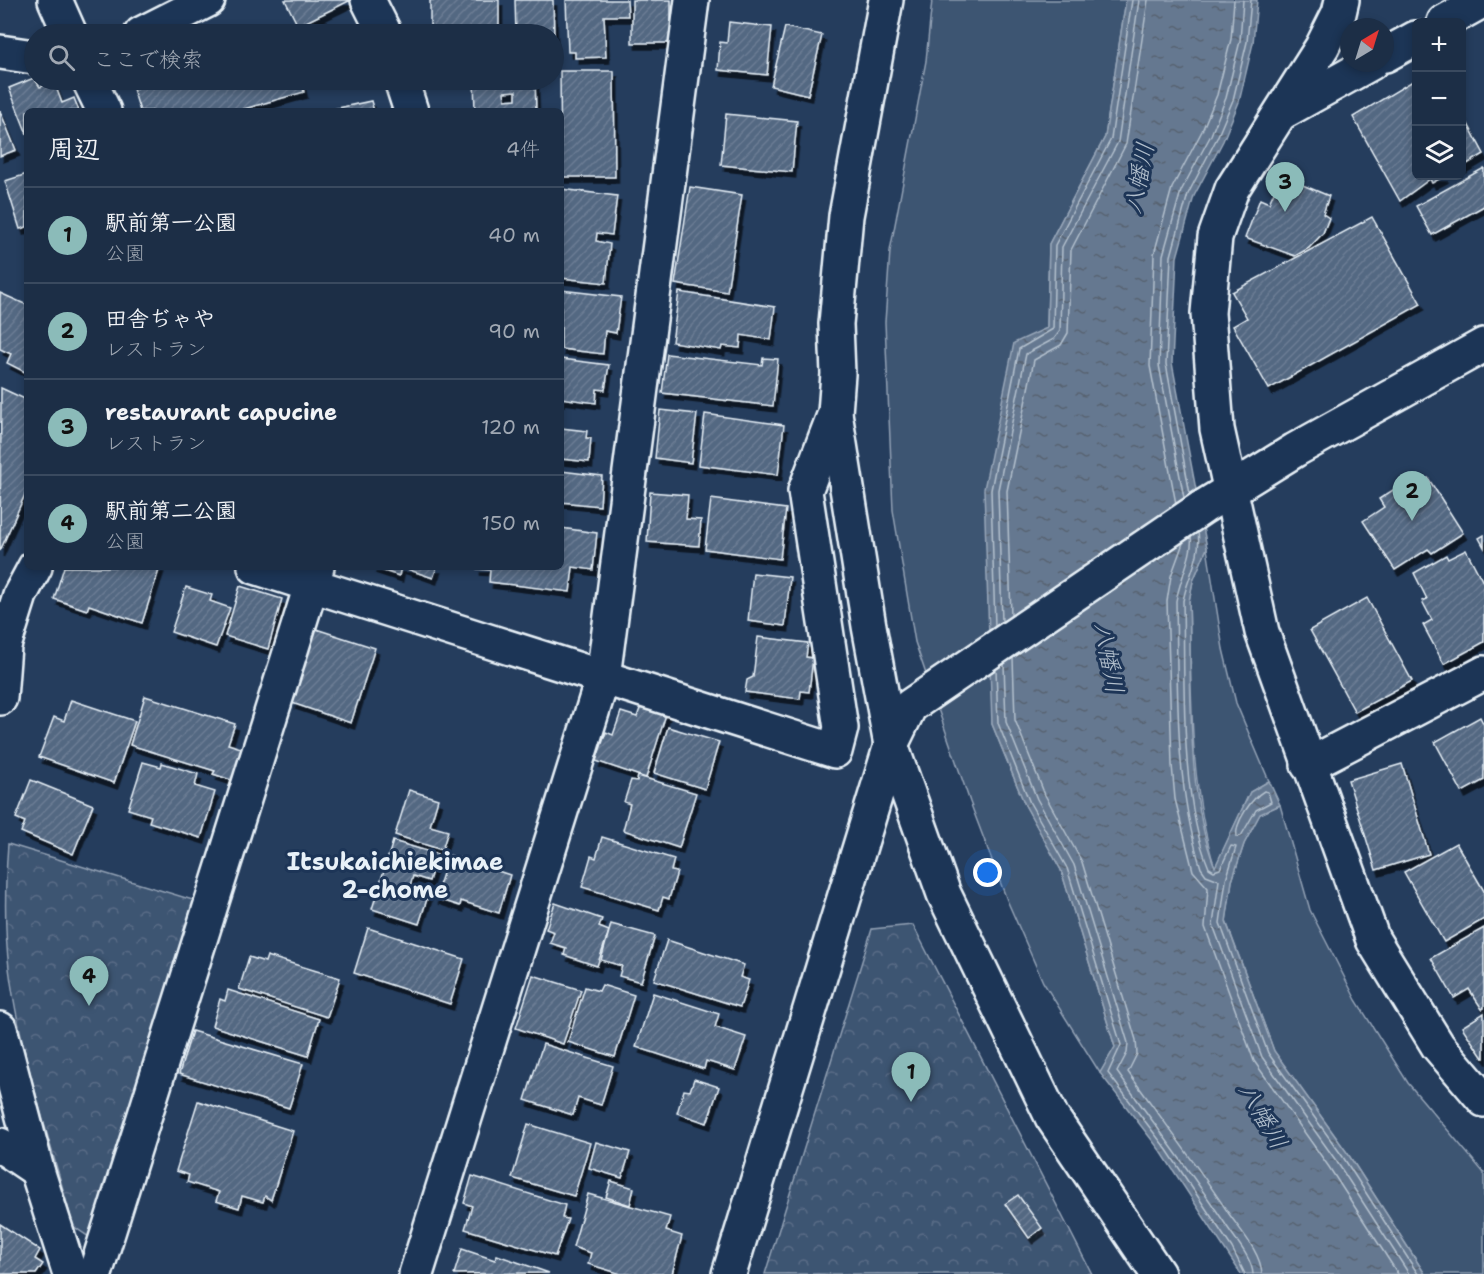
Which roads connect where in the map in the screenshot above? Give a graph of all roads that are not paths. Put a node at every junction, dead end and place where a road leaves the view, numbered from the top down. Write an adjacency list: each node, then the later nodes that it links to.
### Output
1 (55, 0): 9 (street)
2 (207, 0): 10 (street)
3 (368, 0): 11 (street)
4 (692, 0): 28 (street)
5 (886, 0): 23 (street)
6 (1342, 0): 21 (street)
7 (1484, 0): 8 (street)
8 (1451, 18)
9 (66, 24)
10 (160, 24)
11 (380, 24)
12 (1412, 40): 13 (street)
13 (1394, 50)
14 (0, 52): 15 (street)
15 (24, 56)
16 (1355, 72): 21 (street)
17 (94, 90): 19 (street)
18 (404, 90): 20 (street)
19 (103, 108)
20 (410, 108)
21 (1279, 114): 24 (street)
22 (1484, 345): 24 (street)
23 (835, 413): 28 (street); 31 (street)
24 (1231, 490): 31 (street); 32 (street)
25 (33, 570): 30 (street)
26 (275, 570): 27 (street)
27 (314, 576): 28 (street); 38 (street)
28 (603, 677): 39 (street)
29 (1482, 679): 32 (street)
30 (0, 698)
31 (891, 745): 40 (street); 41 (street)
32 (1308, 765): 34 (street)
33 (0, 1029): 36 (street)
34 (1484, 1100)
35 (0, 1145): 36 (street)
36 (38, 1170): 37 (street)
37 (70, 1274)
38 (95, 1274)
39 (416, 1274)
40 (729, 1274)
41 (1158, 1274)

